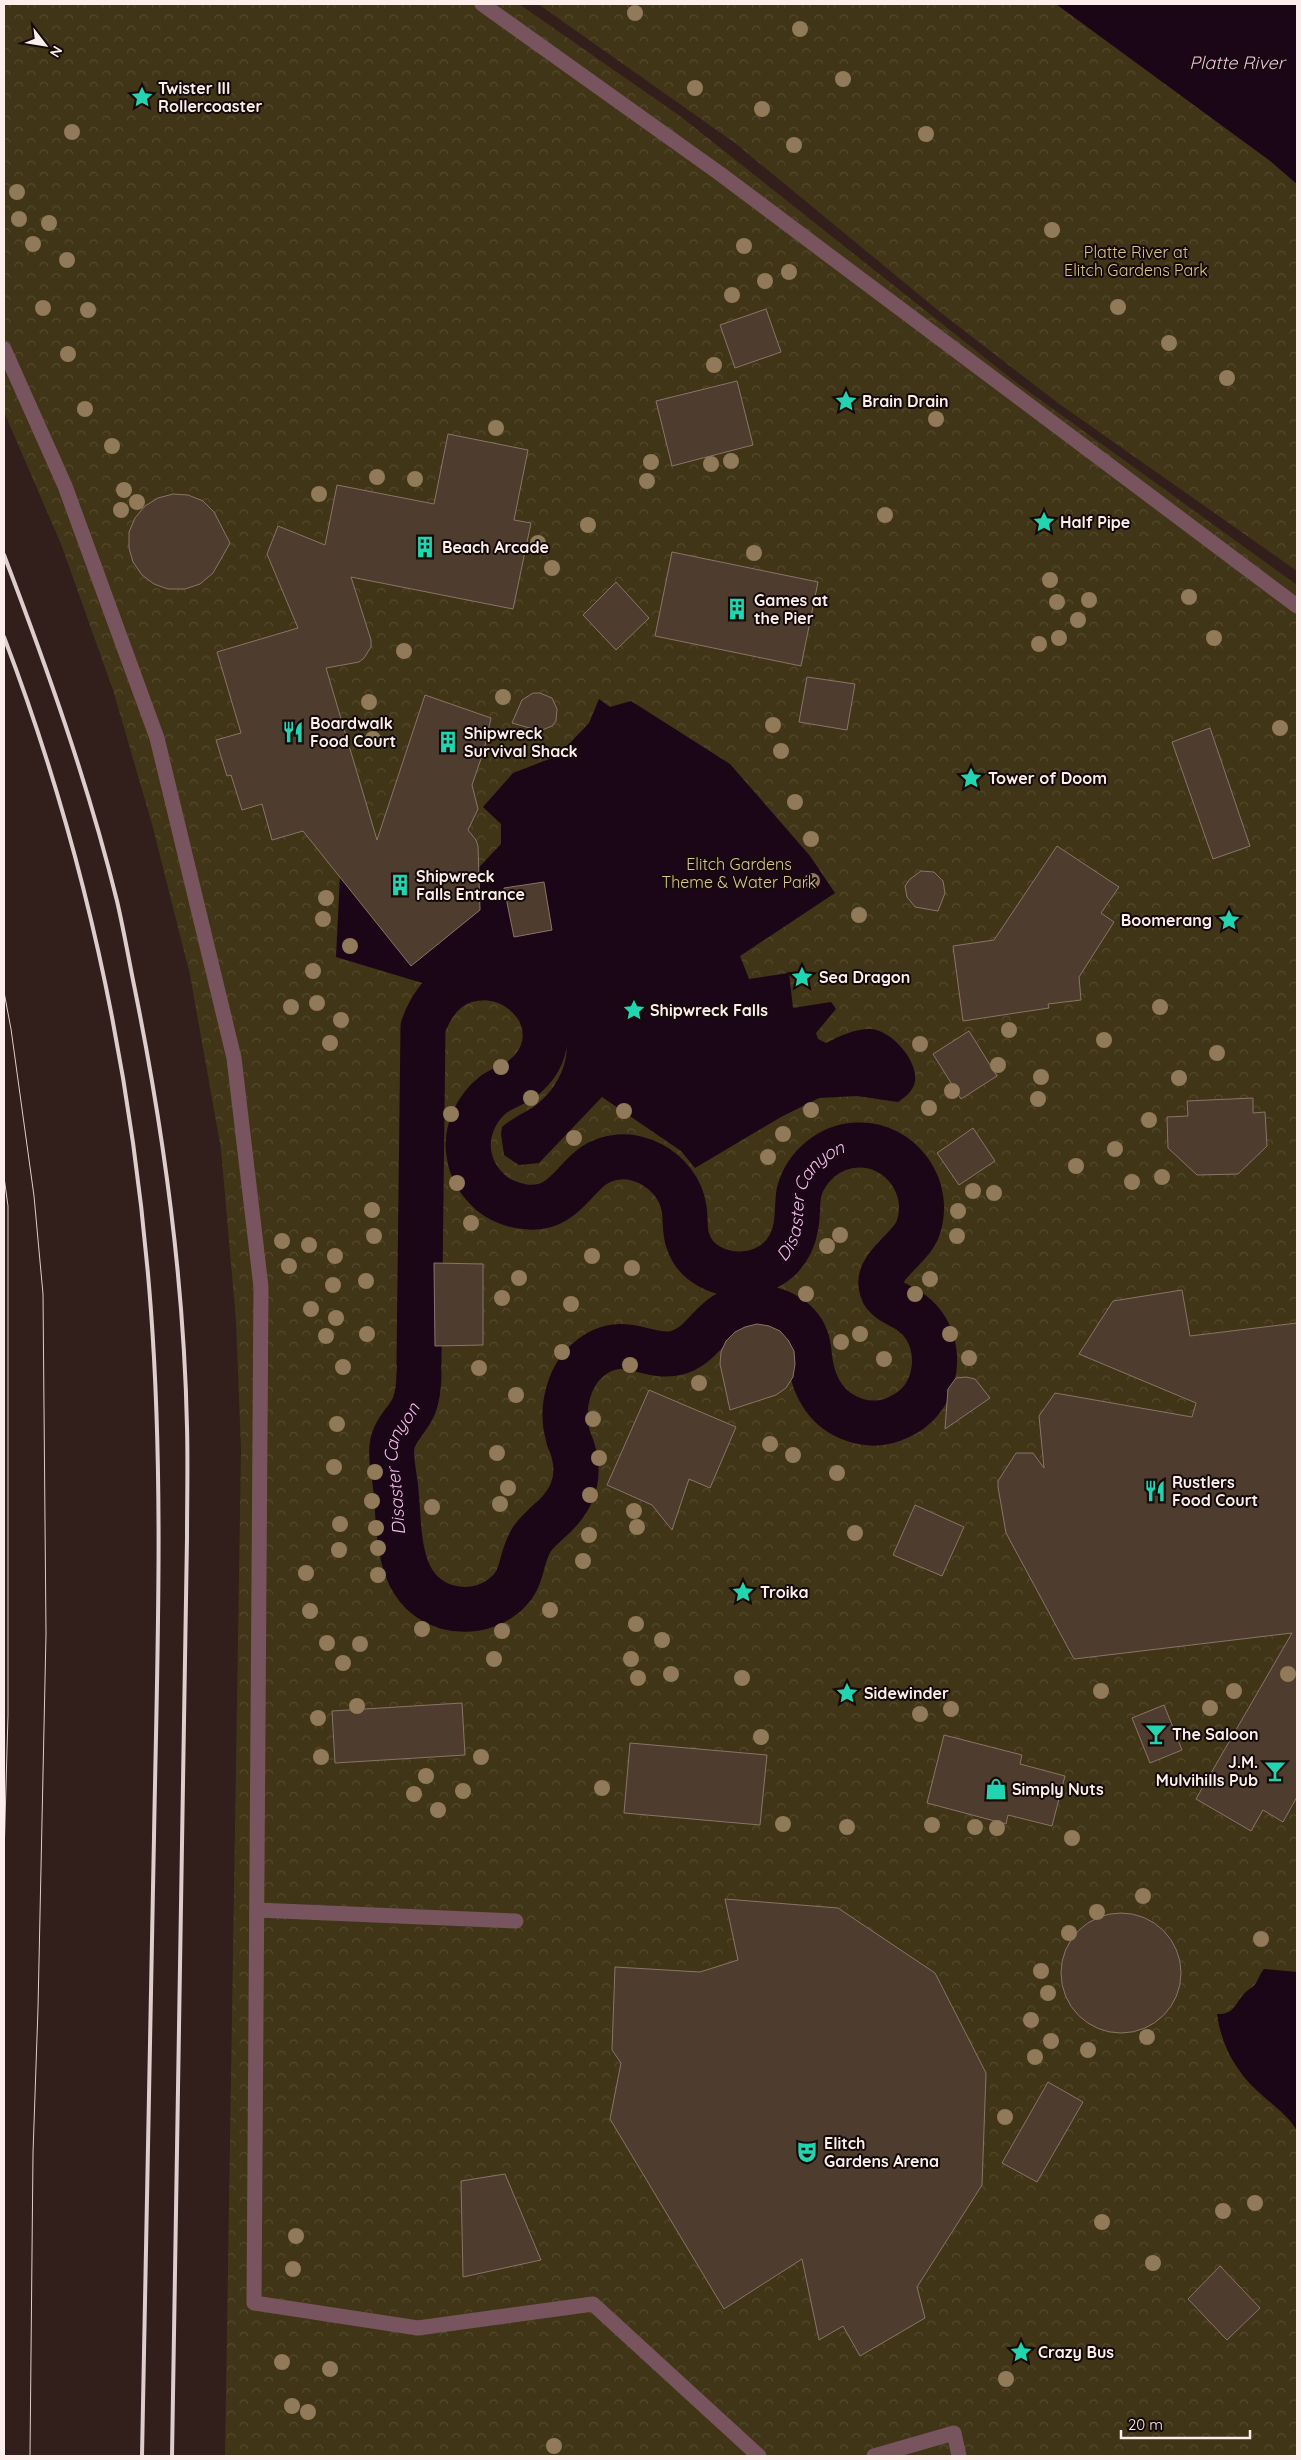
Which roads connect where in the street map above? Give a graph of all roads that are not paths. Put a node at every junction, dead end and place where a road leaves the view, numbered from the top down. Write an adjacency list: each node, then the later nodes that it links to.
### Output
1 (482, 4): 3 (lane)
2 (4, 349): 4 (lane)
3 (1297, 606)
4 (257, 1910): 5 (lane); 6 (lane)
5 (516, 1921)
6 (759, 2456)
7 (874, 2456): 8 (lane)
8 (959, 2456)

